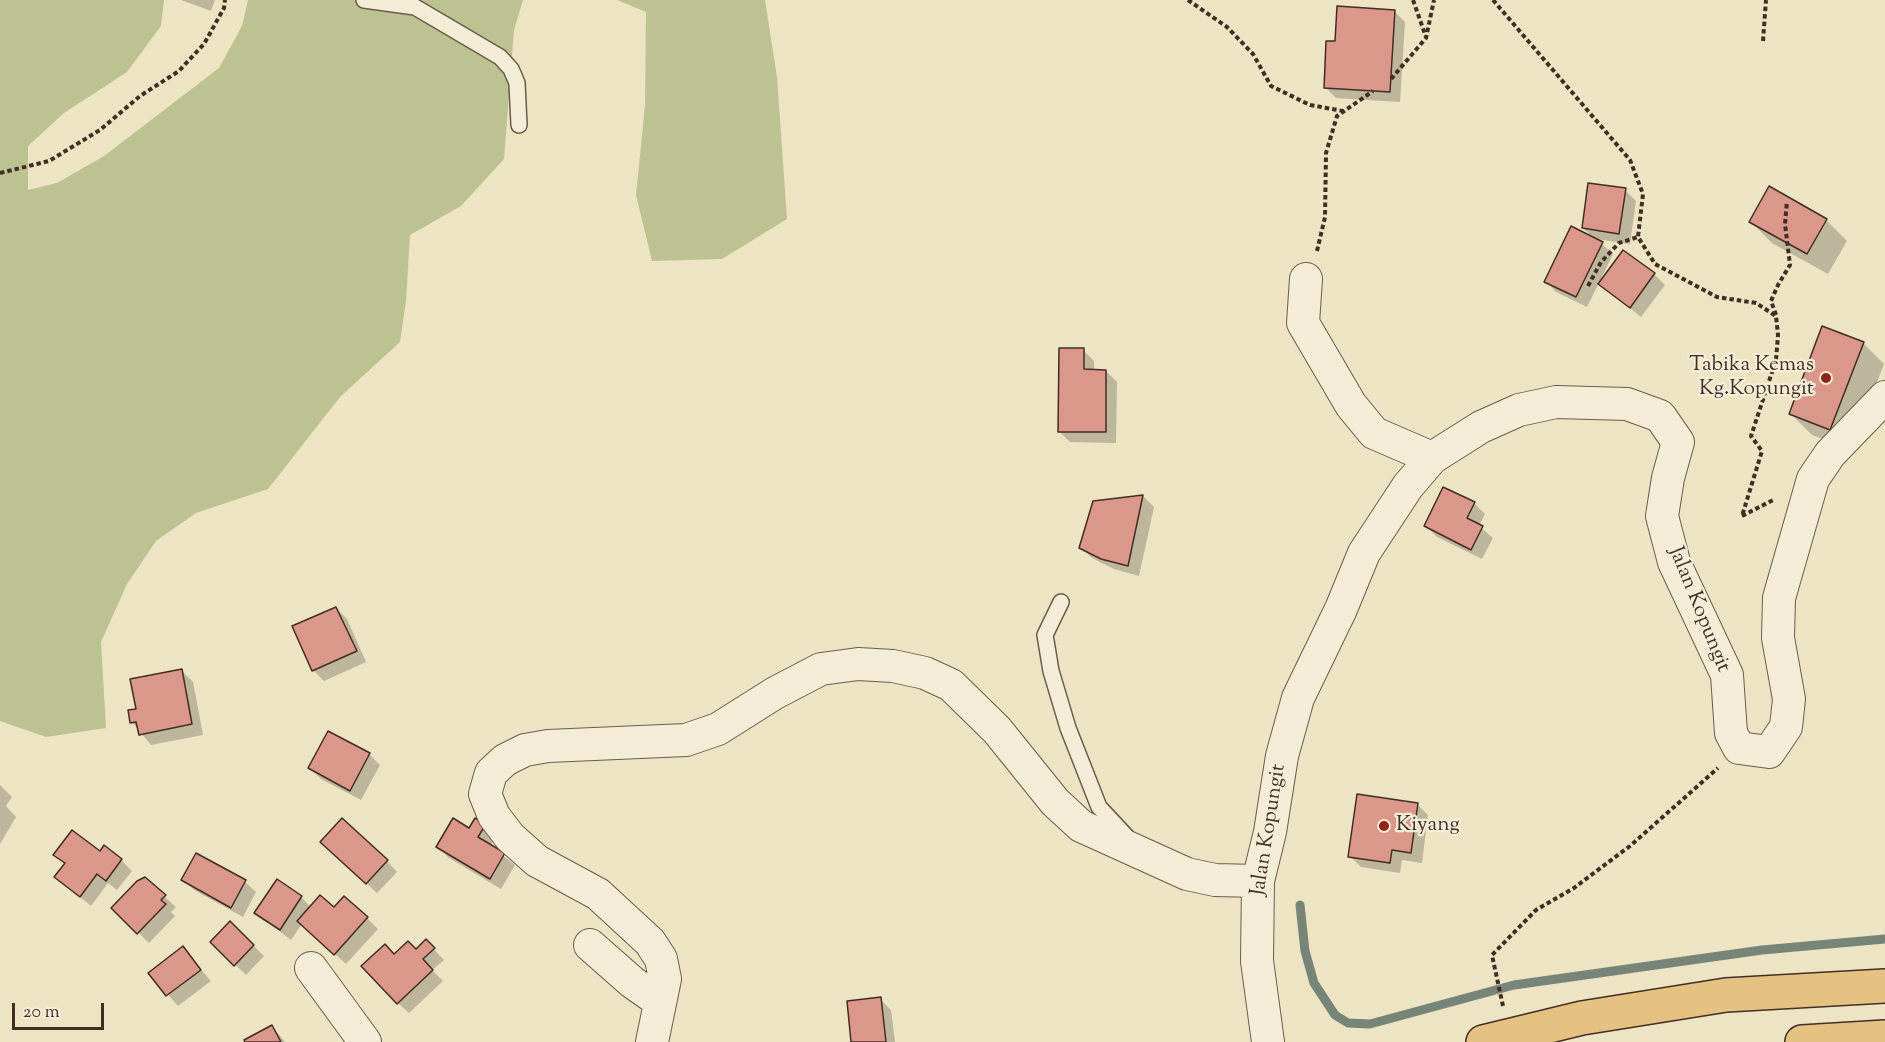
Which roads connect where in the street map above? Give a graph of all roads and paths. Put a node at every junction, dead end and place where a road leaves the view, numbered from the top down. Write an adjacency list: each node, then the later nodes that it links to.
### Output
1 (225, 0): 14 (path)
2 (364, 0): 13 (lane)
3 (1188, 0): 12 (path)
4 (1413, 0): 8 (path)
5 (1434, 0): 8 (path)
6 (1493, 0): 16 (path)
7 (1766, 0): 9 (path)
8 (1426, 38): 10 (path)
9 (1763, 41)
10 (1391, 79)
11 (1373, 91): 12 (path)
12 (1344, 111): 17 (path)
13 (519, 125)
14 (0, 173)
15 (1787, 201): 19 (path)
16 (1638, 237): 18 (path); 19 (path)
17 (1306, 279): 21 (street)
18 (1588, 286)
19 (1776, 316): 22 (path)
20 (1885, 397): 24 (street)
21 (1432, 458): 24 (street, Jalan Kopungit); 26 (street, Jalan Kopungit)
22 (1742, 516)
23 (1061, 602): 25 (lane)
24 (1739, 748): 32 (path)
25 (1151, 859): 26 (street); 30 (street)
26 (1258, 881): 33 (street, Jalan Kopungit)
27 (590, 945): 30 (street)
28 (311, 968): 34 (street)
29 (1885, 986): 32 (main road)
30 (659, 1001): 35 (street)
31 (1885, 1037): 36 (main road)
32 (1497, 1039)
33 (1271, 1041)
34 (365, 1042)
35 (652, 1042)
36 (1802, 1042)

